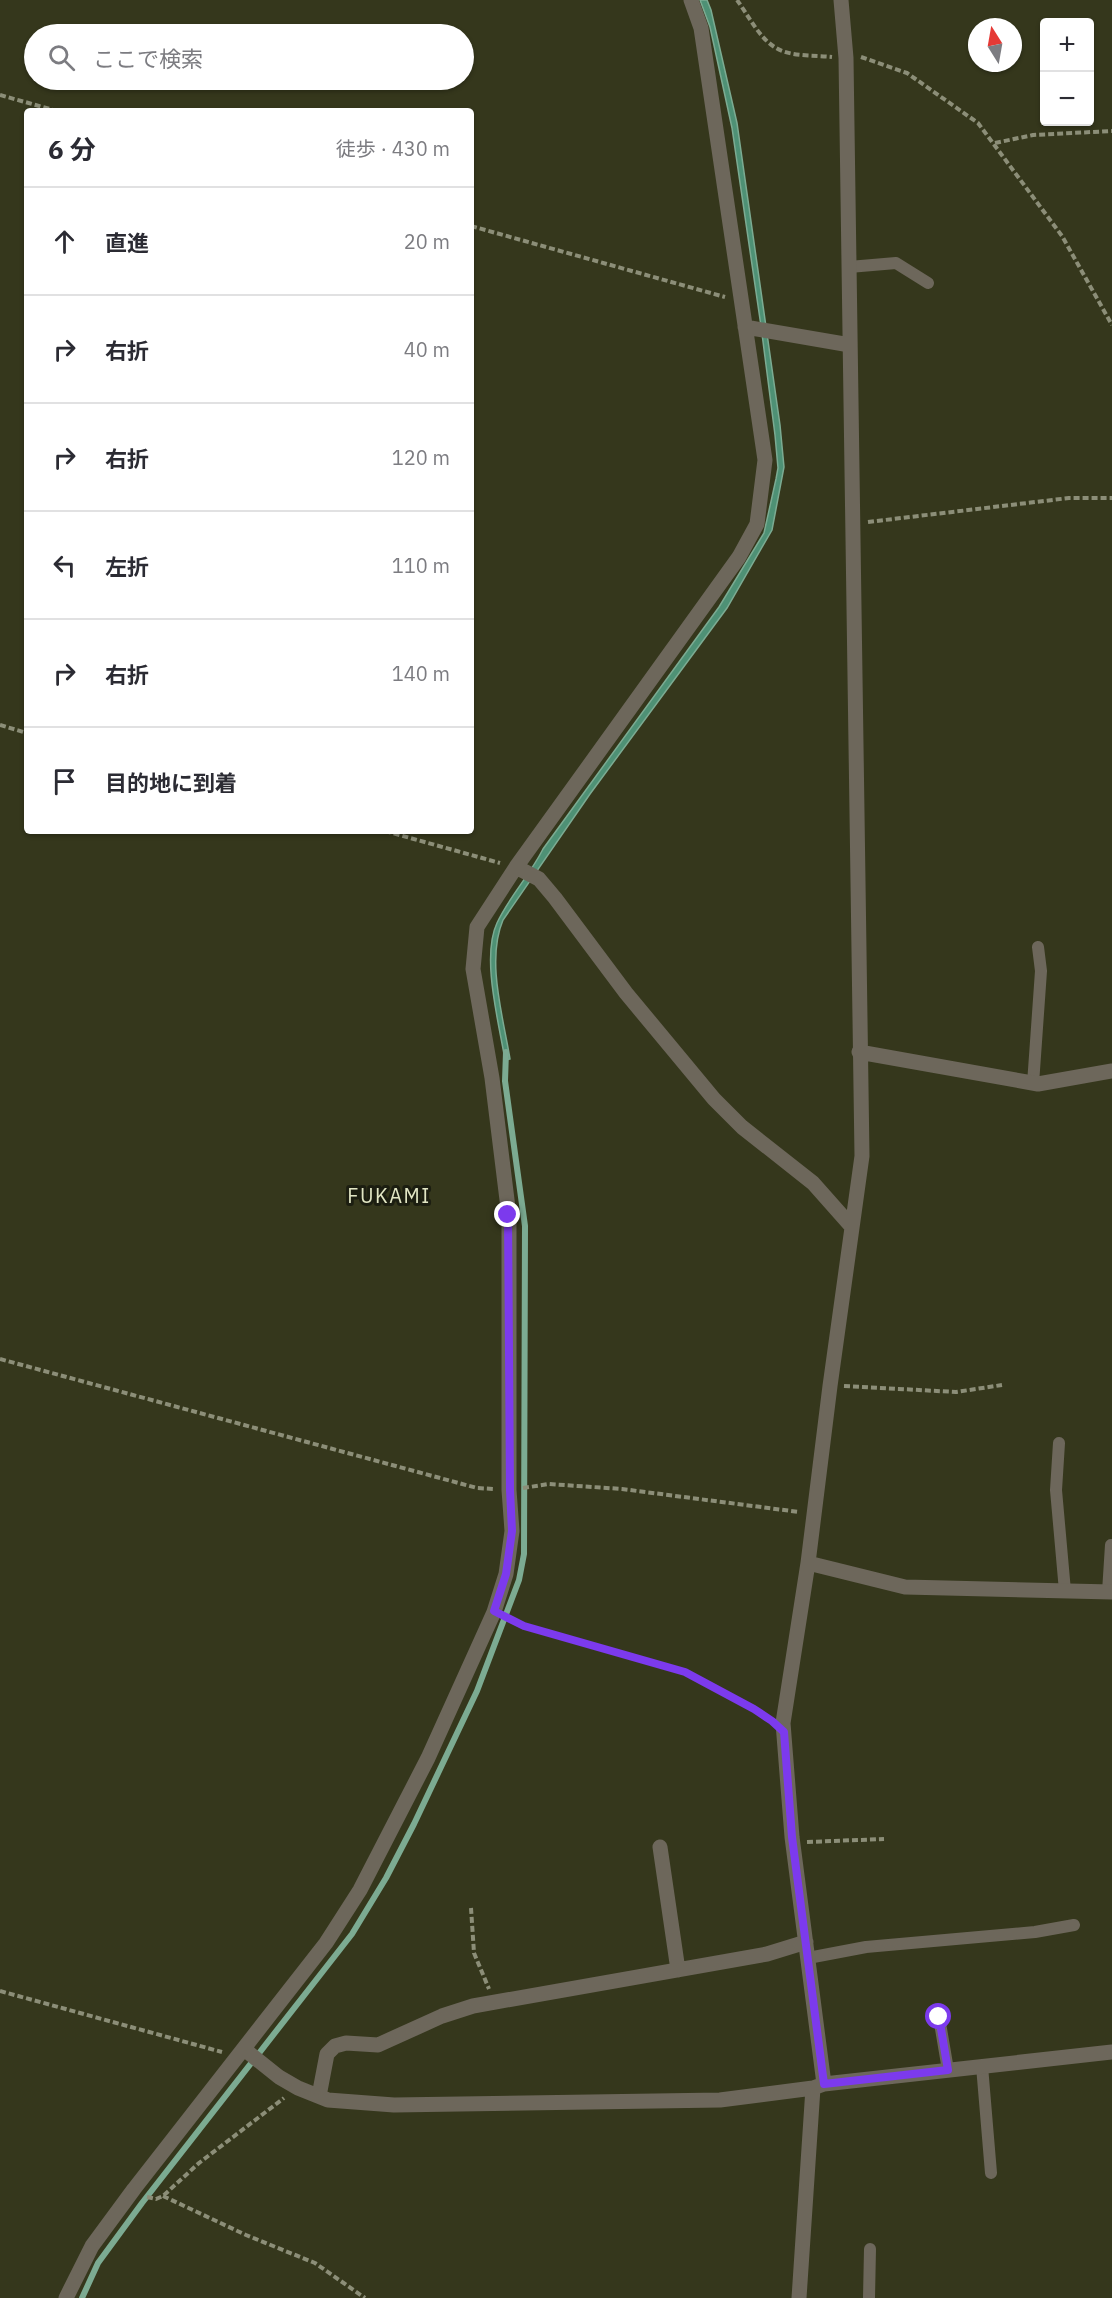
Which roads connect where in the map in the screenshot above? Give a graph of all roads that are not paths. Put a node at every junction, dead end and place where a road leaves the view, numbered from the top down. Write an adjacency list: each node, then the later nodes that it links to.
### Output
1 (691, 0): 5 (street)
2 (841, 0): 3 (street)
3 (849, 267): 4 (lane); 6 (street)
4 (928, 283)
5 (745, 327): 6 (street); 7 (street)
6 (850, 345): 9 (street)
7 (516, 867): 12 (street); 23 (street)
8 (1038, 947): 11 (lane)
9 (860, 1052): 11 (street); 12 (street)
10 (1112, 1071): 11 (street)
11 (1033, 1084)
12 (852, 1227): 15 (street)
13 (1059, 1443): 16 (lane)
14 (1111, 1545): 17 (lane)
15 (808, 1563): 16 (street); 20 (street)
16 (1065, 1591): 17 (street)
17 (1110, 1592)
18 (660, 1847): 21 (street)
19 (1074, 1925): 20 (lane)
20 (807, 1950): 21 (street); 27 (street)
21 (678, 1970): 28 (street)
22 (939, 2017): 26 (lane)
23 (241, 2052): 28 (street); 31 (street)
24 (1112, 2052): 25 (street)
25 (982, 2066): 26 (street); 29 (lane)
26 (948, 2070): 27 (street)
27 (818, 2086): 28 (street); 32 (street)
28 (319, 2096)
29 (991, 2173)
30 (870, 2249): 33 (lane)
31 (66, 2298)
32 (799, 2298)
33 (869, 2298)

